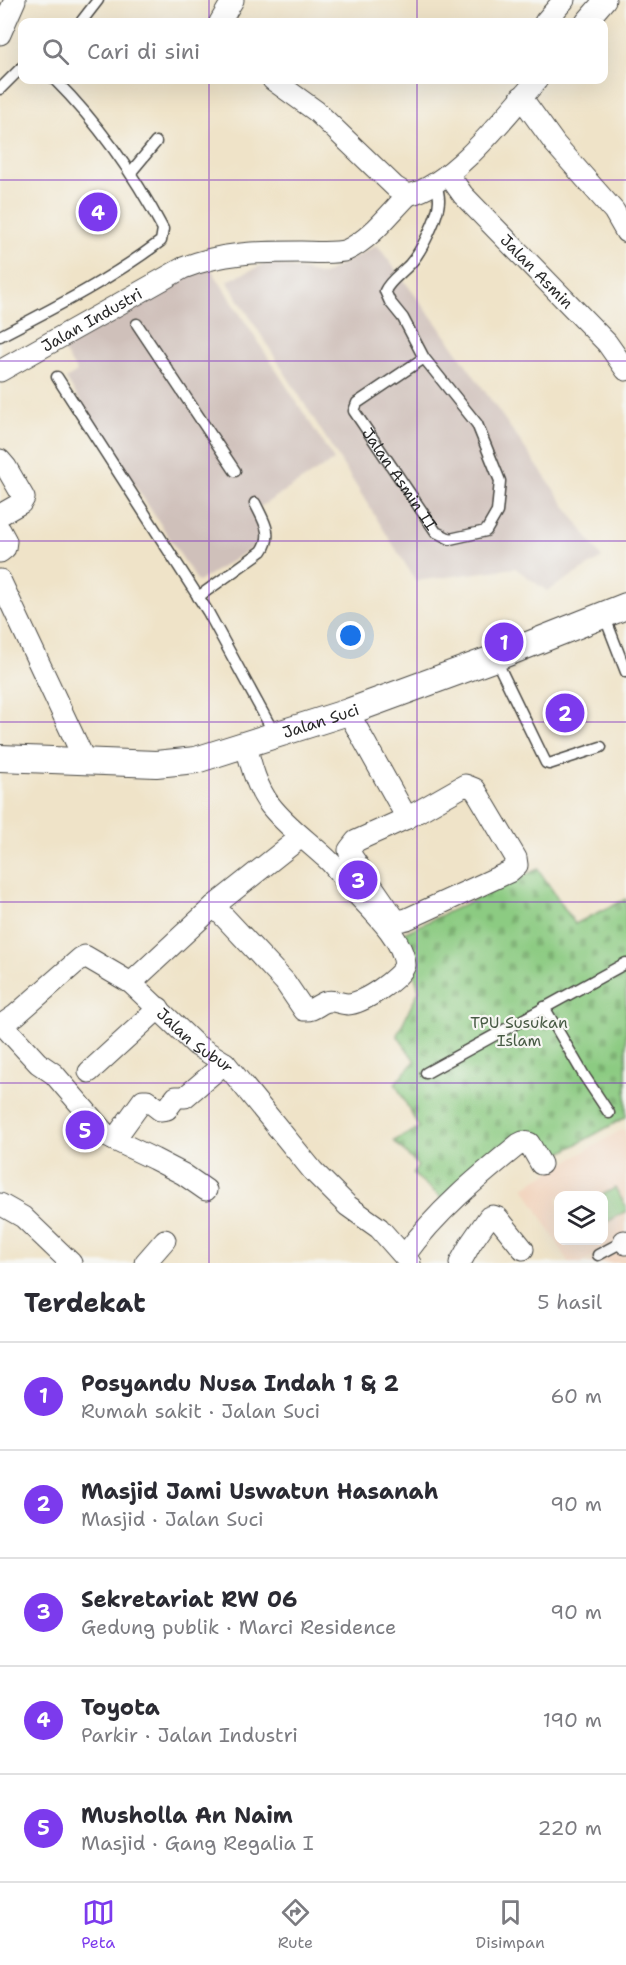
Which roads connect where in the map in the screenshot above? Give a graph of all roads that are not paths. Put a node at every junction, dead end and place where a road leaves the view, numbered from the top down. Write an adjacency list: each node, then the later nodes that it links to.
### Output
1 (15, 0): 10 (street)
2 (98, 0): 6 (lane)
3 (233, 0): 7 (street)
4 (564, 0): 8 (street)
5 (605, 0): 9 (street)
6 (84, 18)
7 (222, 18)
8 (548, 18)
9 (589, 18)
10 (0, 34)
11 (18, 72): 15 (lane)
12 (59, 84): 18 (lane)
13 (279, 84): 20 (street)
14 (533, 84): 16 (street)
15 (0, 88)
16 (521, 97): 19 (street); 21 (street)
17 (156, 142): 18 (lane)
18 (131, 172): 23 (lane)
19 (442, 178): 20 (street); 24 (lane); 25 (street, Jalan Asmin)
20 (408, 195): 26 (street, Jalan Industri)
21 (626, 232)
22 (137, 324): 29 (lane)
23 (0, 336)
24 (424, 358): 24 (lane, Jalan Asmin II)
25 (626, 370)
26 (0, 371)
27 (57, 377): 35 (lane)
28 (0, 460): 31 (street)
29 (235, 471)
30 (255, 503): 35 (lane)
31 (0, 515)
32 (0, 530): 33 (street)
33 (0, 552)
34 (0, 580): 44 (street)
35 (198, 597): 40 (lane)
36 (615, 611): 37 (street, Jalan Suci); 38 (lane)
37 (495, 658): 39 (street, Jalan Suci); 42 (lane)
38 (626, 672)
39 (348, 712): 40 (street, Jalan Suci); 45 (street)
40 (275, 736): 41 (street, Jalan Suci)
41 (246, 746): 44 (street, Jalan Suci); 46 (street)
42 (601, 747)
43 (0, 758): 44 (street, Jalan Suci)
44 (85, 761)
45 (407, 818): 47 (street); 47 (street)
46 (301, 837): 47 (street); 48 (street)
47 (364, 889): 48 (street)
48 (213, 906): 50 (street)
49 (626, 963): 51 (lane)
50 (131, 983): 52 (street, Jalan Subur); 53 (street, Jalan Subur)
51 (544, 1007): 56 (lane); 57 (lane)
52 (159, 1008): 54 (street, Jalan Subur); 55 (street)
53 (2, 1026): 58 (street)
54 (225, 1064): 58 (street); 66 (street, Jalan Subur)
55 (89, 1072)
56 (426, 1073)
57 (609, 1113)
58 (114, 1140): 60 (street)
59 (541, 1164): 66 (street)
60 (206, 1190)
61 (0, 1204): 67 (street)
62 (165, 1240): 68 (street)
63 (625, 1242): 65 (lane)
64 (523, 1249): 69 (street)
65 (598, 1255)
66 (407, 1259)
67 (71, 1263)
68 (145, 1263)
69 (460, 1263)

